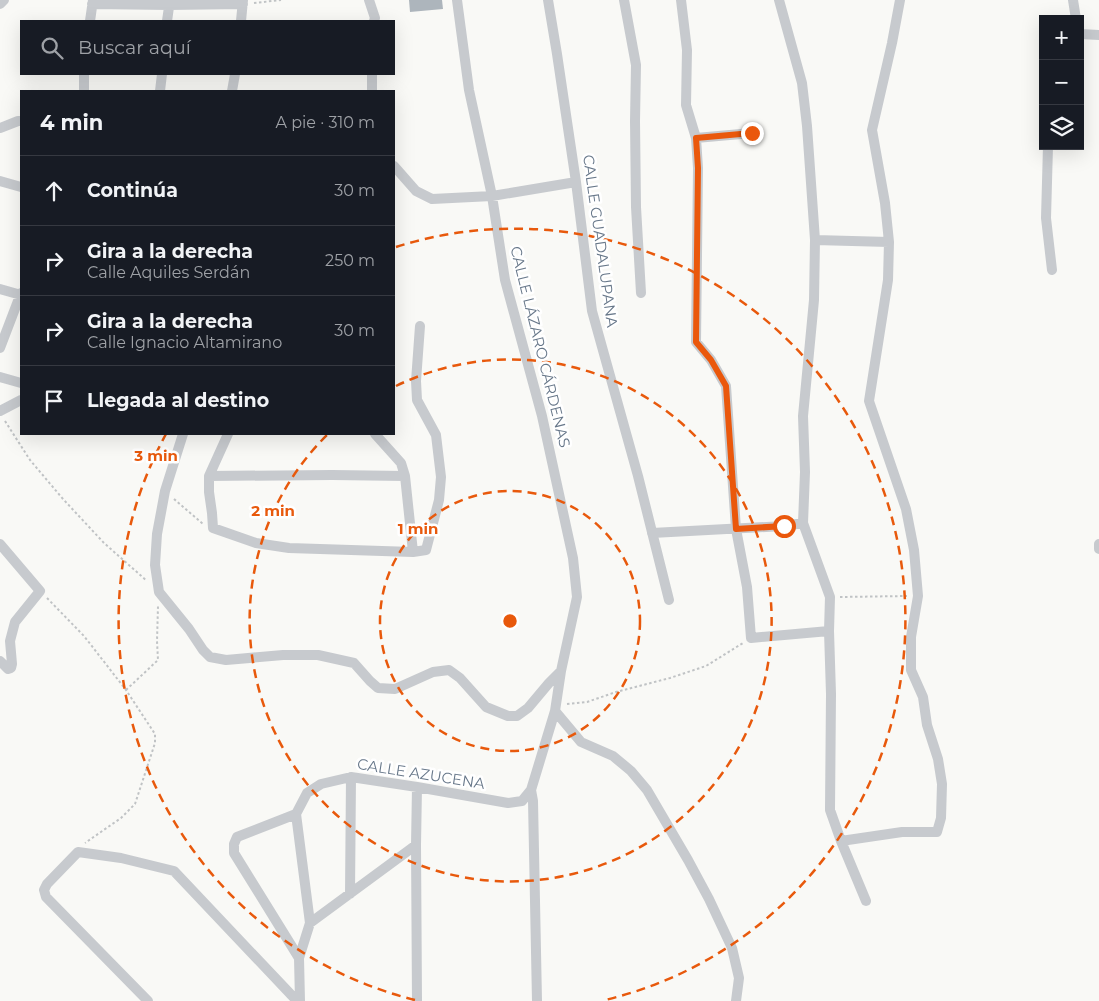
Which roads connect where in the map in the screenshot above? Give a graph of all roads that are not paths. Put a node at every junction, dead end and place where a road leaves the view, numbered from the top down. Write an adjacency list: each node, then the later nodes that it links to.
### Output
1 (4, 0): 13 (street)
2 (368, 0): 18 (street)
3 (457, 0): 38 (street, CALLE LÁZARO CÁRDENAS)
4 (548, 0): 36 (street, CALLE GUADALUPANA)
5 (624, 0): 43 (street)
6 (681, 0): 32 (street)
7 (779, 0): 39 (street)
8 (900, 0): 40 (street)
9 (1073, 0): 14 (street)
10 (92, 2): 12 (street); 15 (street)
11 (243, 2): 12 (street); 17 (street)
12 (170, 3): 16 (street)
13 (0, 4)
14 (1075, 15)
15 (90, 20)
16 (168, 20)
17 (241, 20)
18 (374, 20)
19 (1084, 34): 20 (street)
20 (1099, 35)
21 (84, 75): 25 (street)
22 (162, 75): 26 (street)
23 (234, 75): 27 (street)
24 (372, 75): 28 (street)
25 (84, 90)
26 (160, 90)
27 (232, 90)
28 (372, 90)
29 (20, 121): 30 (street)
30 (0, 128)
31 (752, 133): 32 (street)
32 (696, 138): 58 (street)
33 (1048, 150): 41 (street)
34 (395, 167): 38 (street)
35 (0, 182): 37 (street)
36 (576, 182): 38 (street); 59 (street, CALLE GUADALUPANA)
37 (20, 187)
38 (492, 196): 67 (street, CALLE LÁZARO CÁRDENAS)
39 (815, 240): 40 (street); 57 (street)
40 (889, 242): 73 (street)
41 (1052, 270)
42 (0, 289): 44 (street)
43 (641, 293)
44 (20, 294)
45 (20, 297): 47 (street)
46 (420, 326): 63 (street)
47 (0, 348)
48 (0, 377): 49 (street)
49 (20, 383)
50 (20, 401): 51 (street)
51 (2, 416)
52 (183, 435): 67 (street)
53 (228, 435): 55 (street)
54 (376, 435): 56 (street)
55 (210, 476): 56 (street); 63 (street)
56 (405, 476): 63 (street)
57 (802, 524): 58 (street); 65 (street)
58 (736, 529): 59 (street); 65 (street)
59 (652, 533): 64 (street, CALLE GUADALUPANA)
60 (0, 544): 66 (street)
61 (1099, 544): 62 (street)
62 (1099, 549)
63 (413, 552)
64 (669, 600)
65 (829, 631): 73 (street)
66 (0, 661)
67 (561, 671): 68 (street, CALLE LÁZARO CÁRDENAS)
68 (556, 708): 71 (street, CALLE LÁZARO CÁRDENAS); 83 (street)
69 (351, 777): 70 (street, CALLE AZUCENA); 72 (street, CALLE AZUCENA); 75 (street)
70 (417, 787): 71 (street, CALLE AZUCENA); 74 (street)
71 (531, 790): 82 (street)
72 (296, 814): 77 (street); 78 (street)
73 (841, 841): 76 (street)
74 (416, 845): 75 (street); 81 (street)
75 (350, 894): 77 (street)
76 (866, 901)
77 (310, 923): 78 (street)
78 (299, 958): 80 (street)
79 (148, 1001): 80 (street)
80 (299, 1001)
81 (417, 1001)
82 (537, 1001)
83 (736, 1001)

